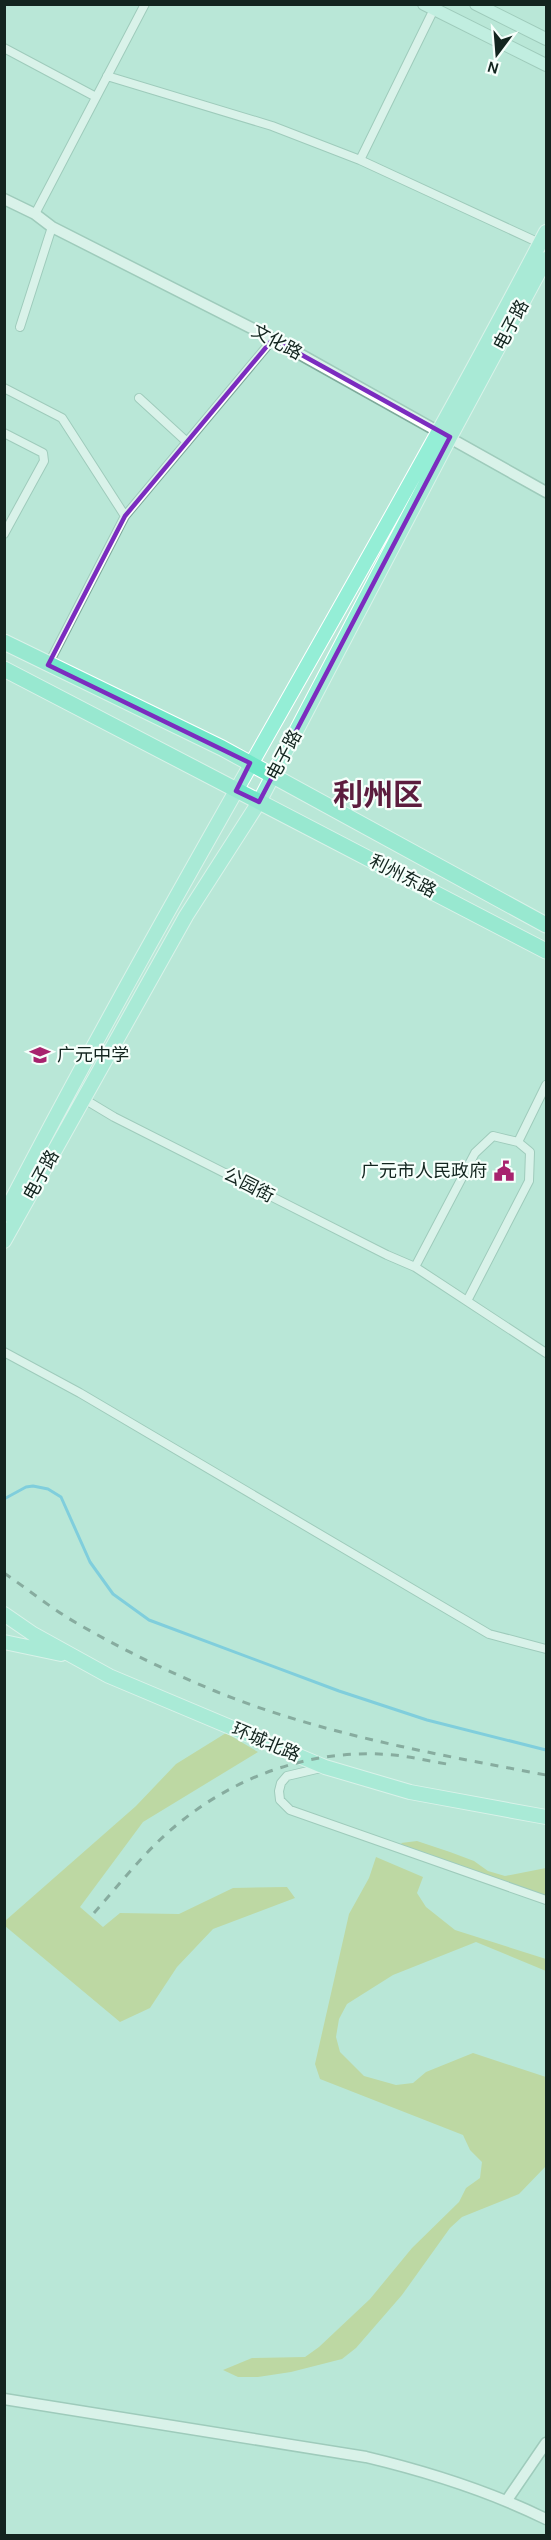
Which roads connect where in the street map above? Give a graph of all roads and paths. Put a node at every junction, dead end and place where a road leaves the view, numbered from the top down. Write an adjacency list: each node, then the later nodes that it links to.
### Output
1 (145, 4): 7 (street)
2 (476, 4): 4 (main road)
3 (429, 7): 6 (main road); 9 (street)
4 (546, 39)
5 (4, 48): 8 (street)
6 (546, 65)
7 (107, 76): 8 (street); 9 (street)
8 (96, 97): 11 (street)
9 (360, 160): 13 (street)
10 (4, 199): 11 (street, 文化路)
11 (36, 214): 12 (street, 文化路)
12 (52, 227): 15 (street); 16 (street, 文化路)
13 (545, 241): 20 (main road, 电子路)
14 (546, 259): 20 (main road, 电子路)
15 (20, 327)
16 (273, 339): 20 (street, 文化路); 21 (street)
17 (4, 388): 23 (street)
18 (140, 398): 21 (street)
19 (4, 433): 24 (street)
20 (444, 434): 22 (street, 文化路); 28 (main road, 电子路); 29 (main road, 电子路)
21 (187, 442): 23 (street)
22 (546, 492)
23 (125, 516): 26 (street)
24 (4, 534)
25 (4, 642): 26 (highway, 利州东路)
26 (48, 665): 28 (highway, 利州东路)
27 (4, 669): 30 (highway, 利州东路)
28 (250, 764): 29 (highway, 利州东路); 30 (main road, 电子路)
29 (273, 776): 31 (main road, 电子路); 32 (highway, 利州东路)
30 (236, 791): 31 (highway, 利州东路); 37 (main road, 电子路)
31 (259, 802): 33 (highway, 利州东路); 35 (main road, 电子路)
32 (546, 925)
33 (546, 951)
34 (546, 1085): 36 (street)
35 (84, 1099): 38 (main road, 电子路); 39 (street, 公园街)
36 (518, 1142): 39 (street); 40 (street)
37 (4, 1215)
38 (4, 1241)
39 (416, 1267): 40 (street, 公园街)
40 (467, 1301): 42 (street)
41 (4, 1352): 45 (street)
42 (546, 1353)
43 (4, 1614): 46 (main road, 环城北路)
44 (4, 1642): 46 (main road)
45 (546, 1649)
46 (75, 1657): 47 (main road, 环城北路)
47 (325, 1767): 48 (main road, 环城北路); 49 (street)
48 (546, 1816)
49 (546, 1900)
50 (4, 2399): 52 (street)
51 (546, 2443): 52 (street)
52 (507, 2500): 53 (street)
53 (546, 2519)

